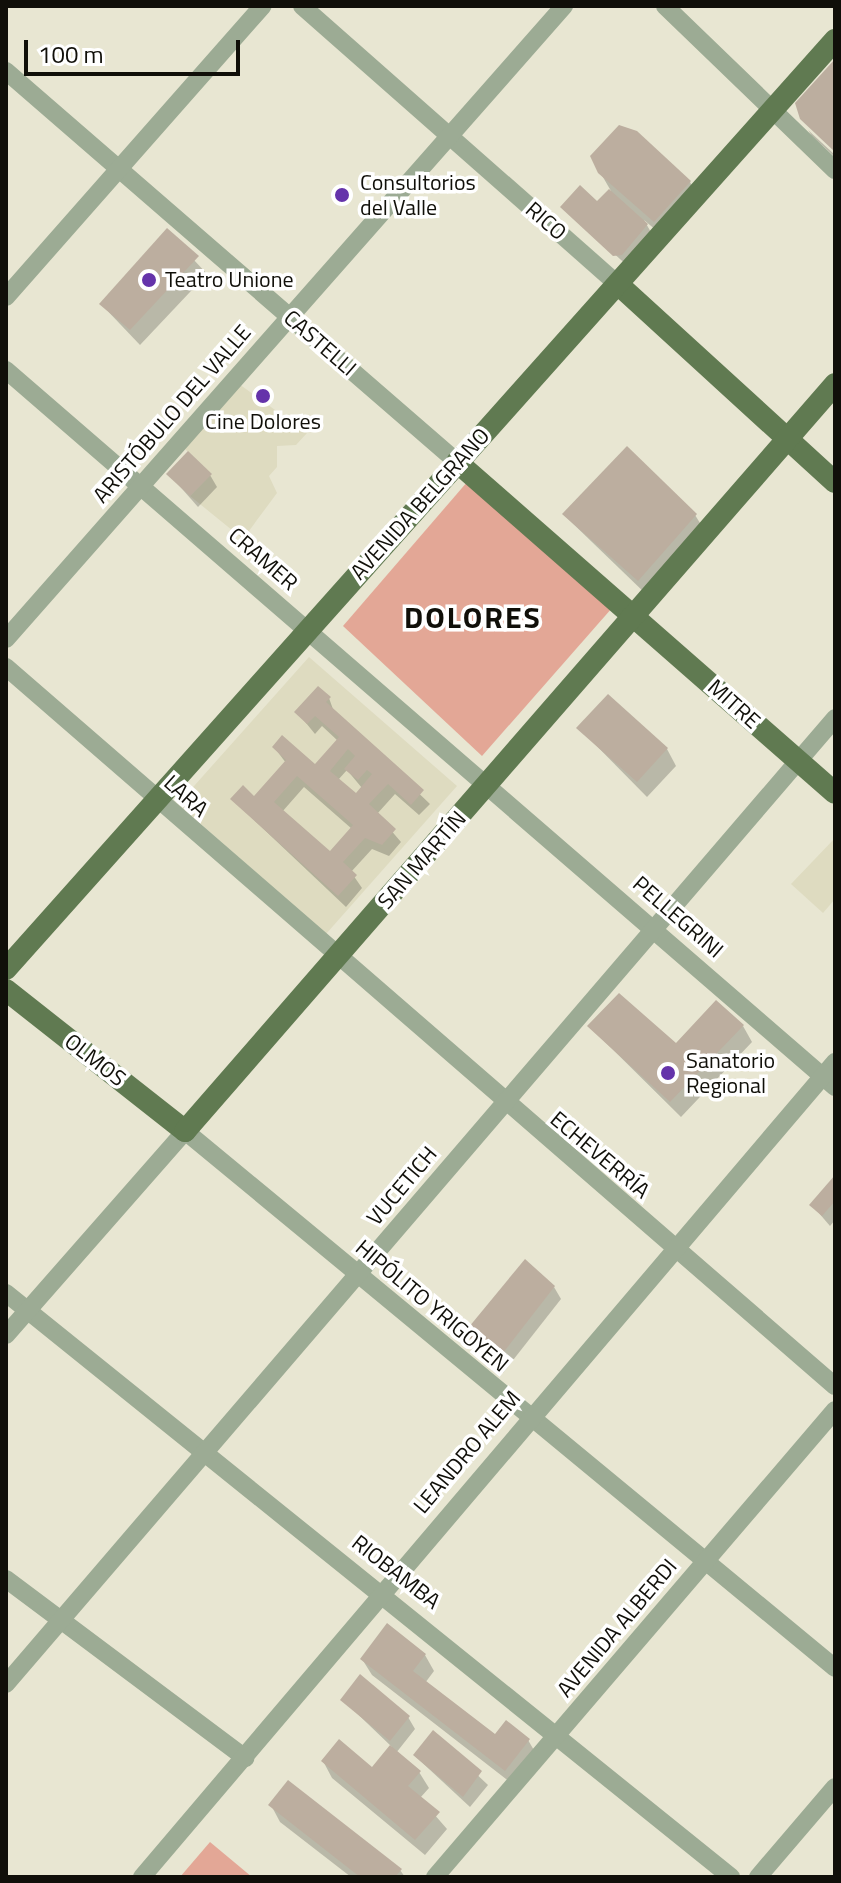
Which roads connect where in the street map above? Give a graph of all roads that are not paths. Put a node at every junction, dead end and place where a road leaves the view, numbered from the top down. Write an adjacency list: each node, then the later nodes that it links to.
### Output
1 (263, 6): 9 (street)
2 (302, 6): 8 (street, RICO)
3 (564, 6): 8 (street, ARISTÓBULO DEL VALLE)
4 (665, 6): 7 (street)
5 (835, 40): 7 (main road, AVENIDA BELGRANO)
6 (6, 71): 9 (street, CASTELLI)
7 (773, 110): 10 (street); 11 (main road, AVENIDA BELGRANO)
8 (449, 136): 11 (street, RICO); 13 (street, ARISTÓBULO DEL VALLE)
9 (119, 169): 12 (street); 13 (street, CASTELLI)
10 (835, 170)
11 (620, 286): 16 (main road, RICO); 17 (main road, AVENIDA BELGRANO)
12 (6, 297)
13 (290, 317): 17 (street, CASTELLI); 19 (street, ARISTÓBULO DEL VALLE)
14 (6, 370): 19 (street, CRAMER)
15 (835, 384): 16 (main road, SAN MARTÍN)
16 (786, 439): 18 (main road, RICO); 20 (main road, SAN MARTÍN)
17 (457, 462): 20 (main road, CASTELLI); 21 (main road, AVENIDA BELGRANO)
18 (835, 482)
19 (141, 485): 21 (street, CRAMER); 22 (street, ARISTÓBULO DEL VALLE)
20 (634, 615): 25 (main road, MITRE); 26 (main road, SAN MARTÍN)
21 (308, 629): 26 (street, CRAMER); 28 (main road, AVENIDA BELGRANO)
22 (6, 639)
23 (6, 667): 28 (street, LARA)
24 (835, 718): 25 (street, VUCETICH)
25 (797, 761): 27 (main road, MITRE); 29 (street, VUCETICH)
26 (489, 784): 29 (street, PELLEGRINI); 30 (main road, SAN MARTÍN)
27 (835, 793)
28 (156, 801): 30 (street, LARA); 31 (main road, AVENIDA BELGRANO)
29 (654, 928): 33 (street, PELLEGRINI); 34 (street, VUCETICH)
30 (336, 960): 34 (street, ECHEVERRÍA); 35 (main road, SAN MARTÍN)
31 (6, 969)
32 (6, 990): 35 (main road, OLMOS)
33 (831, 1075): 36 (street, LEANDRO ALEM)
34 (502, 1104): 36 (street, ECHEVERRÍA); 37 (street, VUCETICH)
35 (185, 1131): 37 (street, HIPÓLITO YRIGOYEN); 39 (street, SAN MARTÍN)
36 (673, 1247): 41 (street, ECHEVERRÍA); 43 (street, LEANDRO ALEM)
37 (358, 1276): 43 (street, HIPÓLITO YRIGOYEN); 44 (street, VUCETICH)
38 (6, 1293): 39 (street, RIOBAMBA)
39 (27, 1310): 40 (street, SAN MARTÍN); 44 (street, RIOBAMBA)
40 (6, 1335)
41 (835, 1386)
42 (835, 1410): 45 (street, AVENIDA ALBERDI)
43 (528, 1417): 45 (street, HIPÓLITO YRIGOYEN); 47 (street, LEANDRO ALEM)
44 (206, 1452): 47 (street, RIOBAMBA); 48 (street, VUCETICH)
45 (704, 1561): 49 (street, HIPÓLITO YRIGOYEN); 51 (street, AVENIDA ALBERDI)
46 (6, 1579): 48 (street)
47 (383, 1591): 51 (street, RIOBAMBA); 52 (street, LEANDRO ALEM)
48 (60, 1622): 50 (street, VUCETICH); 52 (street)
49 (835, 1668)
50 (6, 1684)
51 (560, 1734): 55 (street, AVENIDA ALBERDI); 56 (street, RIOBAMBA)
52 (245, 1758): 54 (street, LEANDRO ALEM)
53 (835, 1787): 57 (street)
54 (142, 1877)
55 (435, 1877)
56 (731, 1877)
57 (758, 1877)

